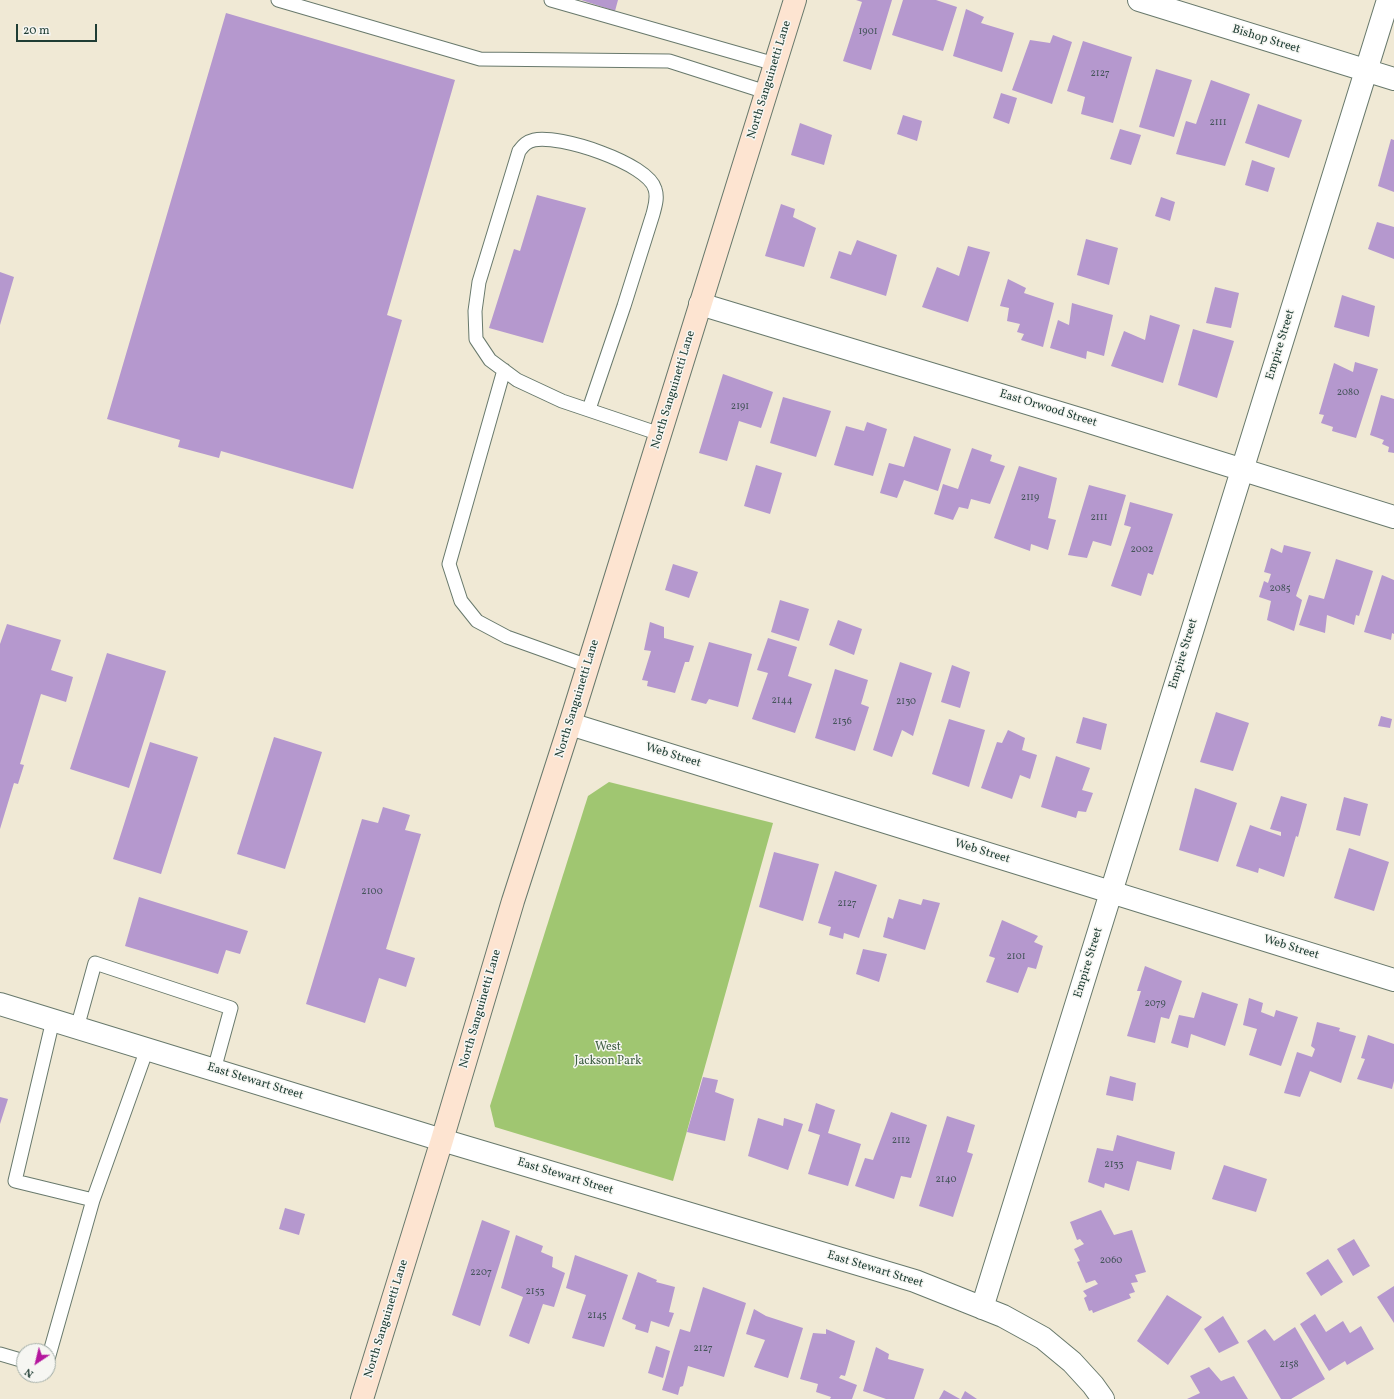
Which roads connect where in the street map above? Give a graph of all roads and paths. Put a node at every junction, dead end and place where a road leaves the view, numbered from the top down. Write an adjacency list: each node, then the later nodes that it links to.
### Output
1 (278, 0): 9 (lane)
2 (551, 0): 6 (lane)
3 (795, 0): 6 (street, North Sanguinetti Lane)
4 (1139, 0): 7 (street, Bishop Street)
5 (1388, 0): 7 (street, Empire Street)
6 (775, 64): 9 (street, North Sanguinetti Lane)
7 (1366, 71): 8 (street, Bishop Street); 14 (street, Empire Street)
8 (1394, 79)
9 (766, 92): 10 (street, North Sanguinetti Lane)
10 (700, 304): 13 (street, North Sanguinetti Lane); 14 (street, East Orwood Street)
11 (504, 370): 12 (lane); 12 (lane); 16 (lane)
12 (589, 409): 13 (lane)
13 (660, 434): 16 (street, North Sanguinetti Lane)
14 (1243, 470): 15 (street, East Orwood Street); 18 (street, Empire Street)
15 (1394, 517)
16 (588, 666): 17 (street, North Sanguinetti Lane)
17 (570, 724): 18 (street, Web Street); 25 (street, North Sanguinetti Lane)
18 (1111, 893): 19 (street, Web Street); 27 (street, Empire Street)
19 (1394, 980)
20 (0, 1004): 21 (street, East Stewart Street)
21 (52, 1020): 22 (street, East Stewart Street); 26 (lane)
22 (77, 1028): 23 (street, East Stewart Street); 24 (lane)
23 (146, 1049): 24 (street, East Stewart Street); 26 (lane)
24 (214, 1070): 25 (street, East Stewart Street)
25 (442, 1140): 27 (street, East Stewart Street); 31 (street, North Sanguinetti Lane)
26 (93, 1200): 28 (lane)
27 (982, 1308): 32 (street, East Stewart Street)
28 (53, 1343)
29 (0, 1354): 30 (lane)
30 (16, 1359)
31 (362, 1399)
32 (1102, 1399)

